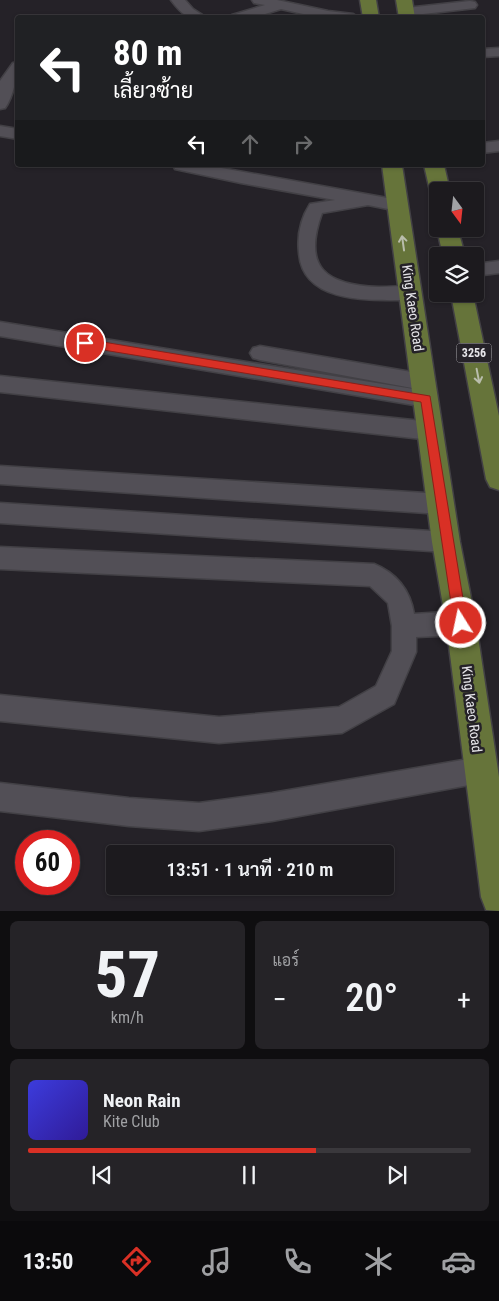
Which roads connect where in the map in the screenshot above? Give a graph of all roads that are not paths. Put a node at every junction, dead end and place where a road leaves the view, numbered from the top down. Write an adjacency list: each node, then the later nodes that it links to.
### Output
1 (178, 0): 7 (street)
2 (259, 0): 4 (street)
3 (368, 0): 10 (main road)
4 (288, 3): 8 (street); 9 (street)
5 (470, 5): 6 (street)
6 (406, 10)
7 (194, 15)
8 (247, 15)
9 (325, 15)
10 (370, 15)
11 (499, 52): 12 (street)
12 (485, 53)
13 (15, 70): 14 (street)
14 (1, 96)
15 (0, 131): 16 (street)
16 (15, 134)
17 (499, 146): 18 (street)
18 (485, 148)
19 (193, 167): 23 (street)
20 (392, 167): 24 (main road, King Kaeo Road)
21 (434, 167): 22 (main road)
22 (438, 182)
23 (367, 200): 24 (street); 27 (street)
24 (398, 205): 27 (main road, King Kaeo Road, one-way to 24)
25 (499, 267): 26 (street)
26 (484, 269)
27 (411, 293): 32 (main road, King Kaeo Road)
28 (464, 302): 33 (main road, 3256, one-way to 33)
29 (0, 329): 32 (street)
30 (260, 353): 32 (street)
31 (0, 384): 34 (street)
32 (425, 390): 34 (main road, King Kaeo Road)
33 (492, 413): 36 (main road, 3256)
34 (431, 431): 37 (main road, King Kaeo Road)
35 (0, 475): 37 (street)
36 (499, 479)
37 (441, 504): 39 (main road, King Kaeo Road)
38 (0, 513): 39 (street)
39 (446, 542): 41 (main road, King Kaeo Road)
40 (0, 558): 42 (street)
41 (461, 623): 42 (street); 44 (main road, King Kaeo Road)
42 (404, 626): 43 (street)
43 (0, 708)
44 (480, 770): 45 (street); 46 (main road, King Kaeo Road)
45 (0, 797)
46 (493, 828): 47 (main road, King Kaeo Road)
47 (499, 897)

